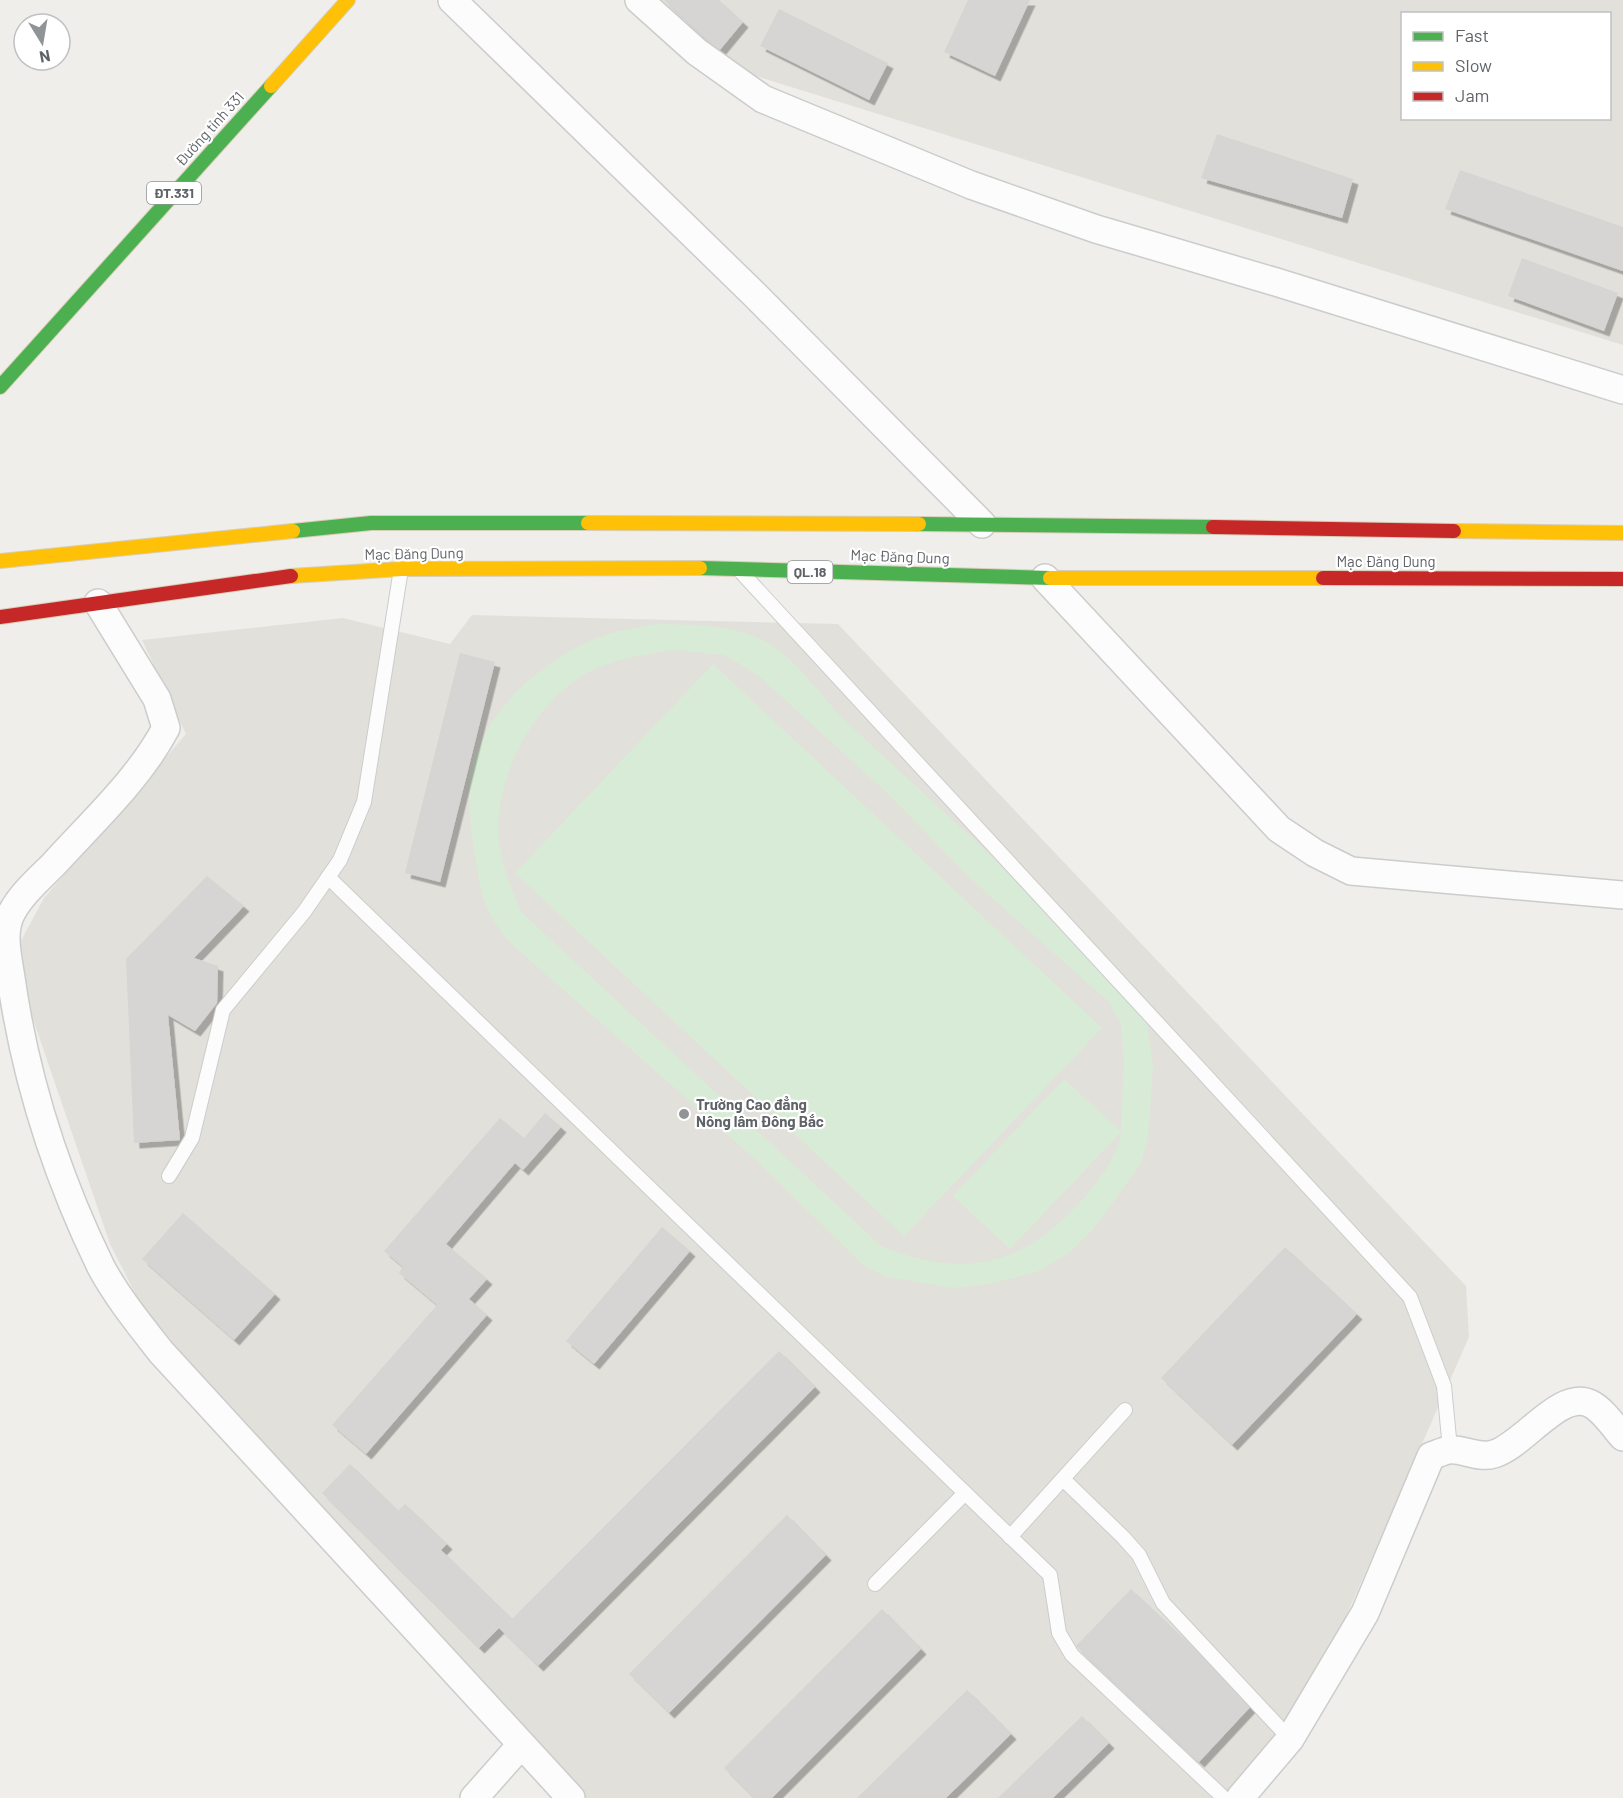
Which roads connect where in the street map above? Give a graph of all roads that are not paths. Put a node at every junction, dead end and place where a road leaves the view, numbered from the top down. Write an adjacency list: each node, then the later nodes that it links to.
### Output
1 (348, 0): 4 (main road, Đường tỉnh 331 / ĐT.331)
2 (452, 0): 6 (street)
3 (639, 0): 5 (street)
4 (0, 387)
5 (1623, 390)
6 (981, 524): 7 (main road, Mạc Đăng Dung); 8 (main road, Mạc Đăng Dung)
7 (1623, 533)
8 (0, 561)
9 (401, 569): 10 (main road, Mạc Đăng Dung / QL.18); 13 (main road, Mạc Đăng Dung / QL.18); 15 (lane)
10 (739, 570): 11 (main road, Mạc Đăng Dung / QL.18); 20 (lane)
11 (1045, 578): 12 (main road, Mạc Đăng Dung / QL.18); 16 (street)
12 (1623, 579)
13 (98, 603): 14 (main road, Mạc Đăng Dung / QL.18); 26 (street)
14 (0, 617)
15 (328, 877): 17 (lane); 22 (lane)
16 (1623, 895)
17 (170, 1176)
18 (1125, 1410): 21 (lane)
19 (1623, 1437): 20 (street)
20 (1450, 1449): 25 (street)
21 (1063, 1479): 23 (lane); 25 (lane)
22 (965, 1493): 23 (lane); 24 (lane)
23 (1010, 1538): 29 (lane)
24 (875, 1584)
25 (1290, 1739): 30 (street)
26 (521, 1745): 27 (street); 28 (street)
27 (474, 1798)
28 (571, 1798)
29 (1224, 1798)
30 (1240, 1798)

